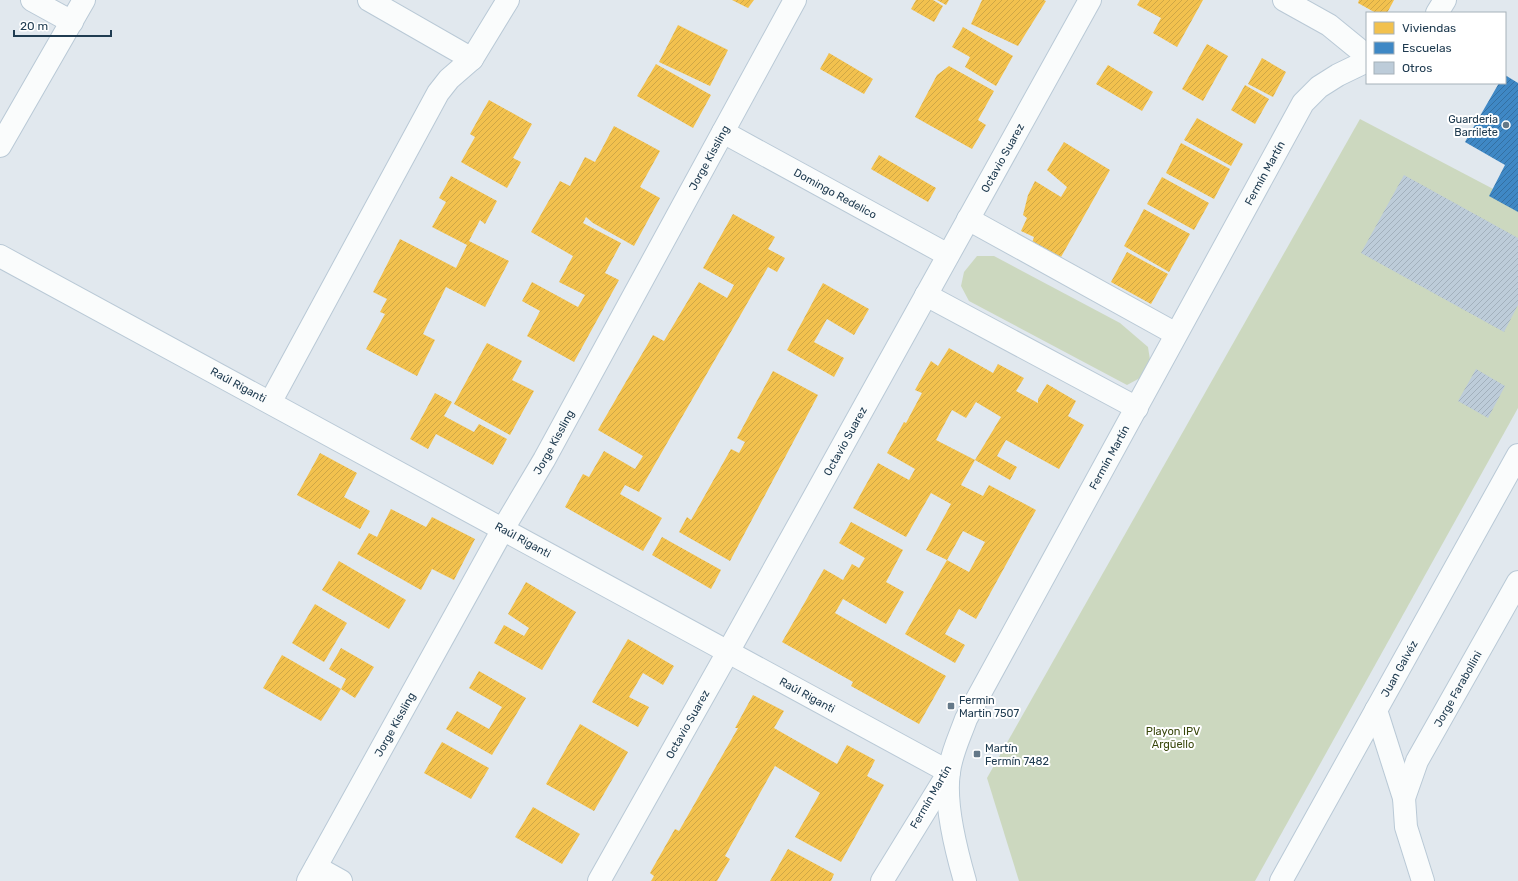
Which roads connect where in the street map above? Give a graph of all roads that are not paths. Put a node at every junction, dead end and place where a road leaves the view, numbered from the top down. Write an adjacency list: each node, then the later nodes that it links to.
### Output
1 (32, 0): 10 (street)
2 (84, 0): 10 (street)
3 (370, 0): 12 (street)
4 (508, 0): 12 (street)
5 (795, 0): 14 (street, Jorge Kissling)
6 (1090, 0): 16 (street, Octavio Suarez)
7 (1284, 0): 11 (street)
8 (1444, 0): 9 (street)
9 (1438, 12)
10 (72, 22): 15 (street)
11 (1366, 55)
12 (472, 58): 21 (street)
13 (1366, 61): 20 (street, Fermín Martín)
14 (723, 132): 17 (street, Domingo Redelico); 25 (street, Jorge Kissling)
15 (0, 146)
16 (968, 219): 17 (street, Octavio Suarez); 20 (street)
17 (948, 255): 19 (street, Octavio Suarez)
18 (0, 256): 21 (street, Raúl Riganti)
19 (926, 295): 22 (street); 27 (street, Octavio Suarez)
20 (1176, 334): 22 (street, Fermín Martín)
21 (270, 401): 25 (street, Raúl Riganti)
22 (1137, 408): 29 (street, Fermín Martín)
23 (1518, 455): 24 (street, Juan Galvéz)
24 (1512, 478): 28 (street, Juan Galvéz)
25 (503, 529): 27 (street, Raúl Riganti); 31 (street, Jorge Kissling)
26 (1518, 582): 30 (street, Jorge Farabollini)
27 (728, 652): 29 (street, Raúl Riganti); 33 (street, Octavio Suarez)
28 (1376, 710): 30 (street); 36 (street, Juan Galvéz)
29 (949, 772): 34 (street, Fermín Martín); 35 (street)
30 (1404, 798): 37 (street)
31 (312, 874): 32 (street)
32 (341, 881)
33 (599, 881)
34 (882, 881)
35 (965, 881)
36 (1281, 881)
37 (1423, 881)

